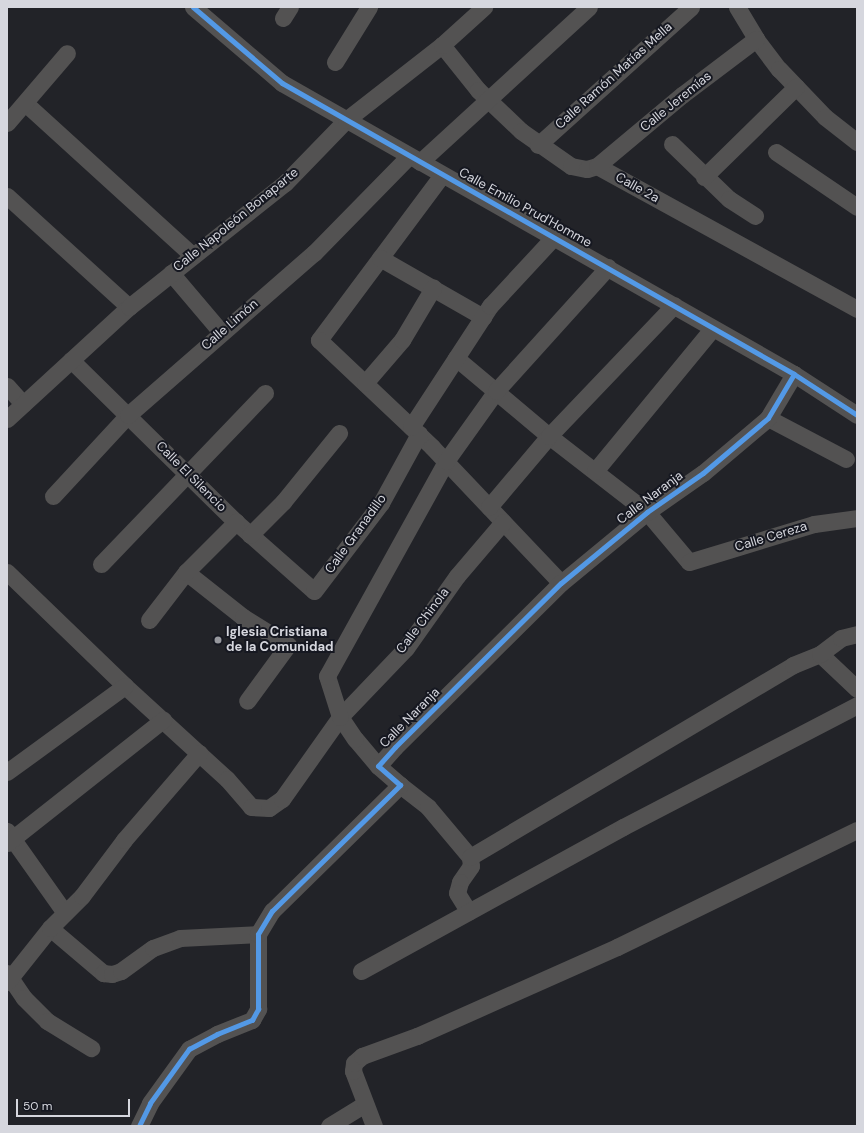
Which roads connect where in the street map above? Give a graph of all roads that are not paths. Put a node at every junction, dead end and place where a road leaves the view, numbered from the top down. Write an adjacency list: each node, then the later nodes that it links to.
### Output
1 (193, 7): 14 (street, Calle Emilio Prud'Homme)
2 (369, 7): 10 (street)
3 (484, 7): 8 (street, Calle Napoleón Bonaparte)
4 (589, 7): 12 (street, Calle Limón)
5 (691, 7): 18 (street, Calle Ramón Matías Mella)
6 (737, 7): 7 (street)
7 (756, 39): 11 (street); 21 (street, Calle Jeremías)
8 (442, 45): 12 (street); 14 (street, Calle Napoleón Bonaparte)
9 (67, 53): 13 (street)
10 (335, 62)
11 (796, 87): 16 (street); 23 (street)
12 (489, 100): 18 (street); 20 (street, Calle Limón)
13 (25, 103): 15 (street); 28 (street)
14 (346, 120): 20 (street, Calle Emilio Prud'Homme); 28 (street, Calle Napoleón Bonaparte)
15 (7, 123)
16 (857, 142)
17 (672, 144): 23 (street)
18 (538, 145): 21 (street)
19 (776, 152): 25 (street)
20 (415, 159): 22 (street, Calle Emilio Prud'Homme); 38 (street, Calle Limón)
21 (597, 166): 35 (street, Calle 2a)
22 (442, 174): 27 (street, Calle Emilio Prud'Homme); 29 (street)
23 (704, 177): 26 (street)
24 (7, 196): 34 (street)
25 (857, 207)
26 (755, 216)
27 (554, 237): 30 (street, Calle Emilio Prud'Homme); 36 (street, Calle Granadillo)
28 (193, 256): 31 (street, Calle Napoleón Bonaparte)
29 (380, 258): 32 (street); 42 (street)
30 (608, 267): 33 (street, Calle Emilio Prud'Homme); 44 (street)
31 (171, 273): 34 (street, Calle Napoleón Bonaparte); 38 (street)
32 (433, 288): 36 (street); 42 (street)
33 (674, 305): 37 (street, Calle Emilio Prud'Homme); 53 (street)
34 (129, 307): 40 (street, Calle Napoleón Bonaparte)
35 (857, 309)
36 (483, 317): 39 (street, Calle Granadillo)
37 (713, 328): 41 (street, Calle Emilio Prud'Homme); 56 (street)
38 (221, 332): 47 (street, Calle Limón)
39 (456, 358): 44 (street); 51 (street, Calle Granadillo)
40 (71, 360): 46 (street, Calle Napoleón Bonaparte); 47 (street, Calle El Silencio)
41 (794, 374): 48 (street, Calle Emilio Prud'Homme); 49 (street, Calle Naranja)
42 (365, 383): 51 (street)
43 (7, 386): 46 (street)
44 (496, 391): 53 (street); 55 (street)
45 (265, 393): 57 (street)
46 (23, 404): 50 (street, Calle Napoleón Bonaparte)
47 (128, 415): 57 (street, Calle El Silencio); 58 (street, Calle Limón)
48 (857, 415)
49 (768, 418): 54 (street); 60 (street, Calle Naranja)
50 (7, 419)
51 (415, 430): 55 (street); 69 (street, Calle Granadillo)
52 (339, 433): 64 (street)
53 (549, 436): 56 (street); 59 (street)
54 (846, 459)
55 (446, 461): 59 (street); 77 (street)
56 (595, 471): 60 (street)
57 (189, 474): 62 (street, Calle El Silencio); 65 (street)
58 (53, 496)
59 (489, 507): 63 (street)
60 (647, 512): 61 (street, Calle Cereza); 68 (street, Calle Naranja)
61 (857, 518)
62 (236, 522): 64 (street, Calle El Silencio); 67 (street)
63 (503, 522): 68 (street); 77 (street, Calle Chinola)
64 (250, 535): 69 (street, Calle El Silencio)
65 (101, 564)
66 (7, 572): 73 (street, Calle Chinola)
67 (186, 572): 70 (street); 75 (street)
68 (561, 583): 80 (street, Calle Naranja)
69 (314, 591)
70 (149, 620)
71 (857, 634): 72 (street)
72 (820, 654): 74 (street); 85 (street)
73 (125, 686): 78 (street, Calle Chinola); 81 (street)
74 (857, 689)
75 (247, 700)
76 (857, 705): 86 (street)
77 (340, 717): 79 (street, Calle Chinola); 80 (street)
78 (163, 720): 79 (street, Calle Chinola); 84 (street)
79 (200, 753): 87 (street)
80 (378, 766): 82 (street, Calle Naranja)
81 (7, 772)
82 (400, 785): 85 (street, Calle Naranja); 89 (street)
83 (857, 830): 93 (street)
84 (9, 837): 87 (street)
85 (470, 857): 86 (street)
86 (468, 912): 90 (street)
87 (64, 913): 88 (street)
88 (50, 928): 89 (street); 91 (street)
89 (258, 934): 94 (street)
90 (361, 971)
91 (8, 978): 92 (street)
92 (91, 1048)
93 (365, 1104): 95 (street); 96 (street)
94 (139, 1126)
95 (329, 1126)
96 (374, 1126)

